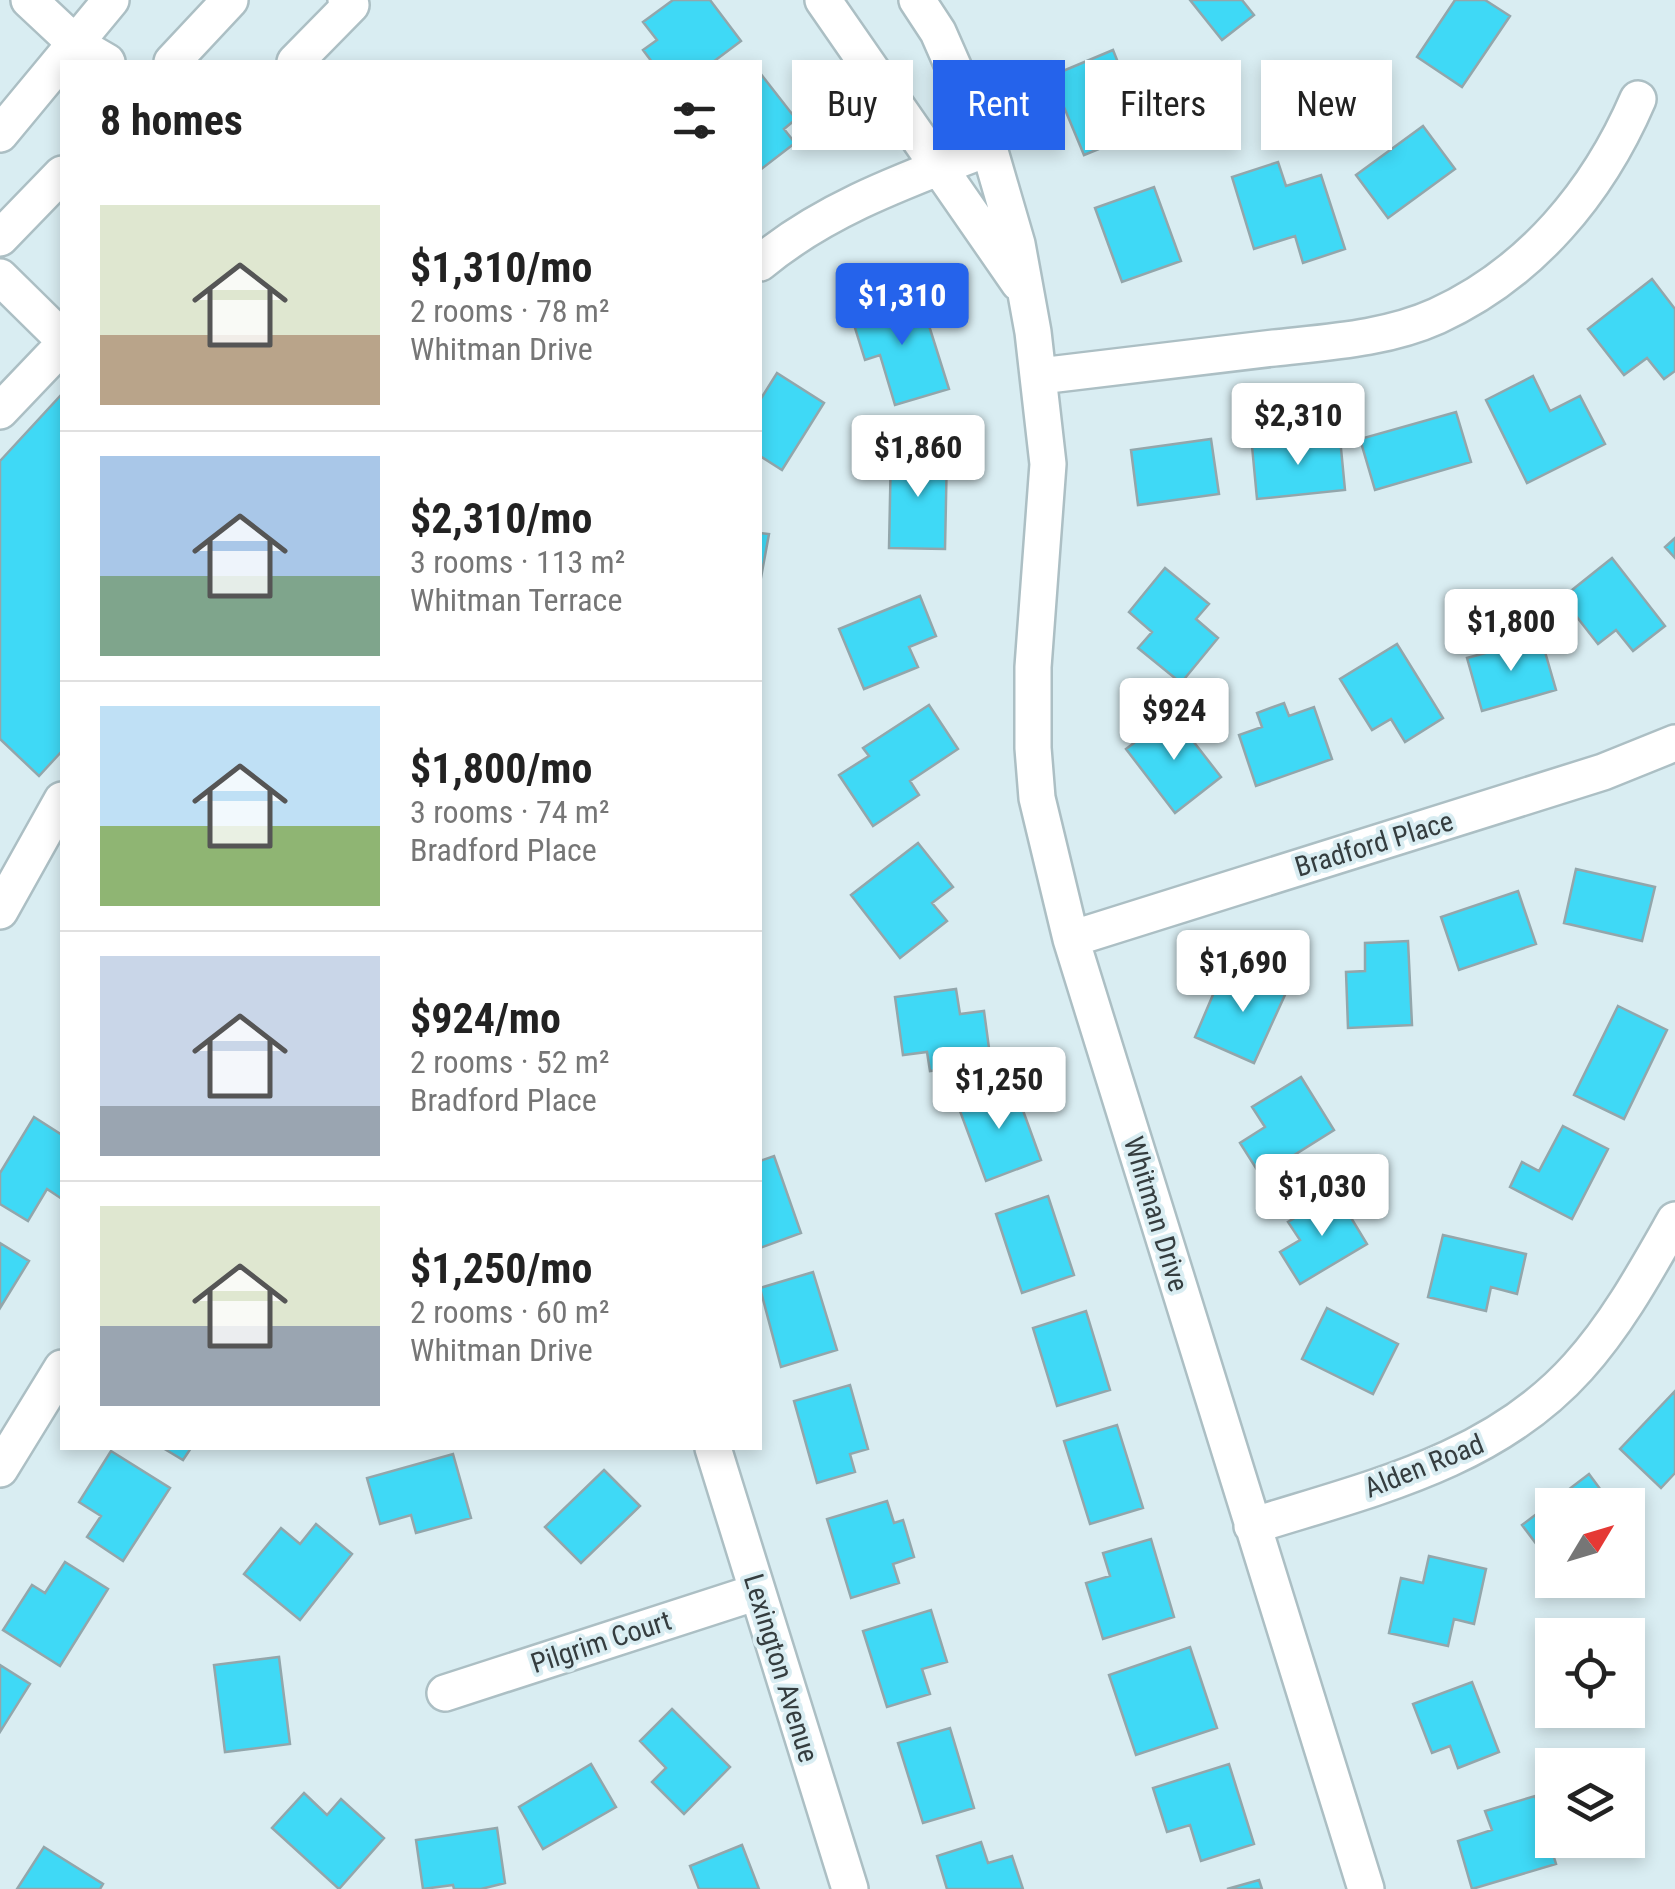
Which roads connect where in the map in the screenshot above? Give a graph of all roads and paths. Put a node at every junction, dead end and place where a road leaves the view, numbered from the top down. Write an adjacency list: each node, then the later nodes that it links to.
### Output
1 (29, 0): 7 (street)
2 (111, 0): 7 (street)
3 (230, 0): 9 (street)
4 (346, 0): 10 (street)
5 (823, 0): 16 (street, Whitman Drive)
6 (916, 0): 11 (street, Whitman Drive)
7 (76, 44): 8 (street); 13 (street)
8 (104, 60)
9 (174, 60)
10 (297, 60)
11 (950, 60)
12 (1638, 99): 23 (street)
13 (6, 114)
14 (983, 150): 16 (street)
15 (989, 150): 21 (street, Whitman Drive)
16 (937, 168): 19 (street); 21 (street, Whitman Drive)
17 (60, 176): 18 (street)
18 (0, 238)
19 (762, 261)
20 (0, 277): 22 (street)
21 (1022, 287): 23 (street, Whitman Drive)
22 (58, 327): 24 (street)
23 (1040, 376): 28 (street, Whitman Drive)
24 (0, 411)
25 (1675, 743): 28 (street, Bradford Place)
26 (60, 804): 27 (street)
27 (0, 911)
28 (1070, 940): 33 (street, Whitman Drive)
29 (1675, 1220): 33 (street, Alden Road)
30 (60, 1371): 32 (street)
31 (714, 1450): 34 (street, Lexington Avenue)
32 (0, 1469)
33 (1252, 1526): 37 (street, Whitman Drive)
34 (758, 1592): 35 (street, Pilgrim Court); 36 (street, Lexington Avenue)
35 (445, 1692)
36 (850, 1889)
37 (1366, 1889)

